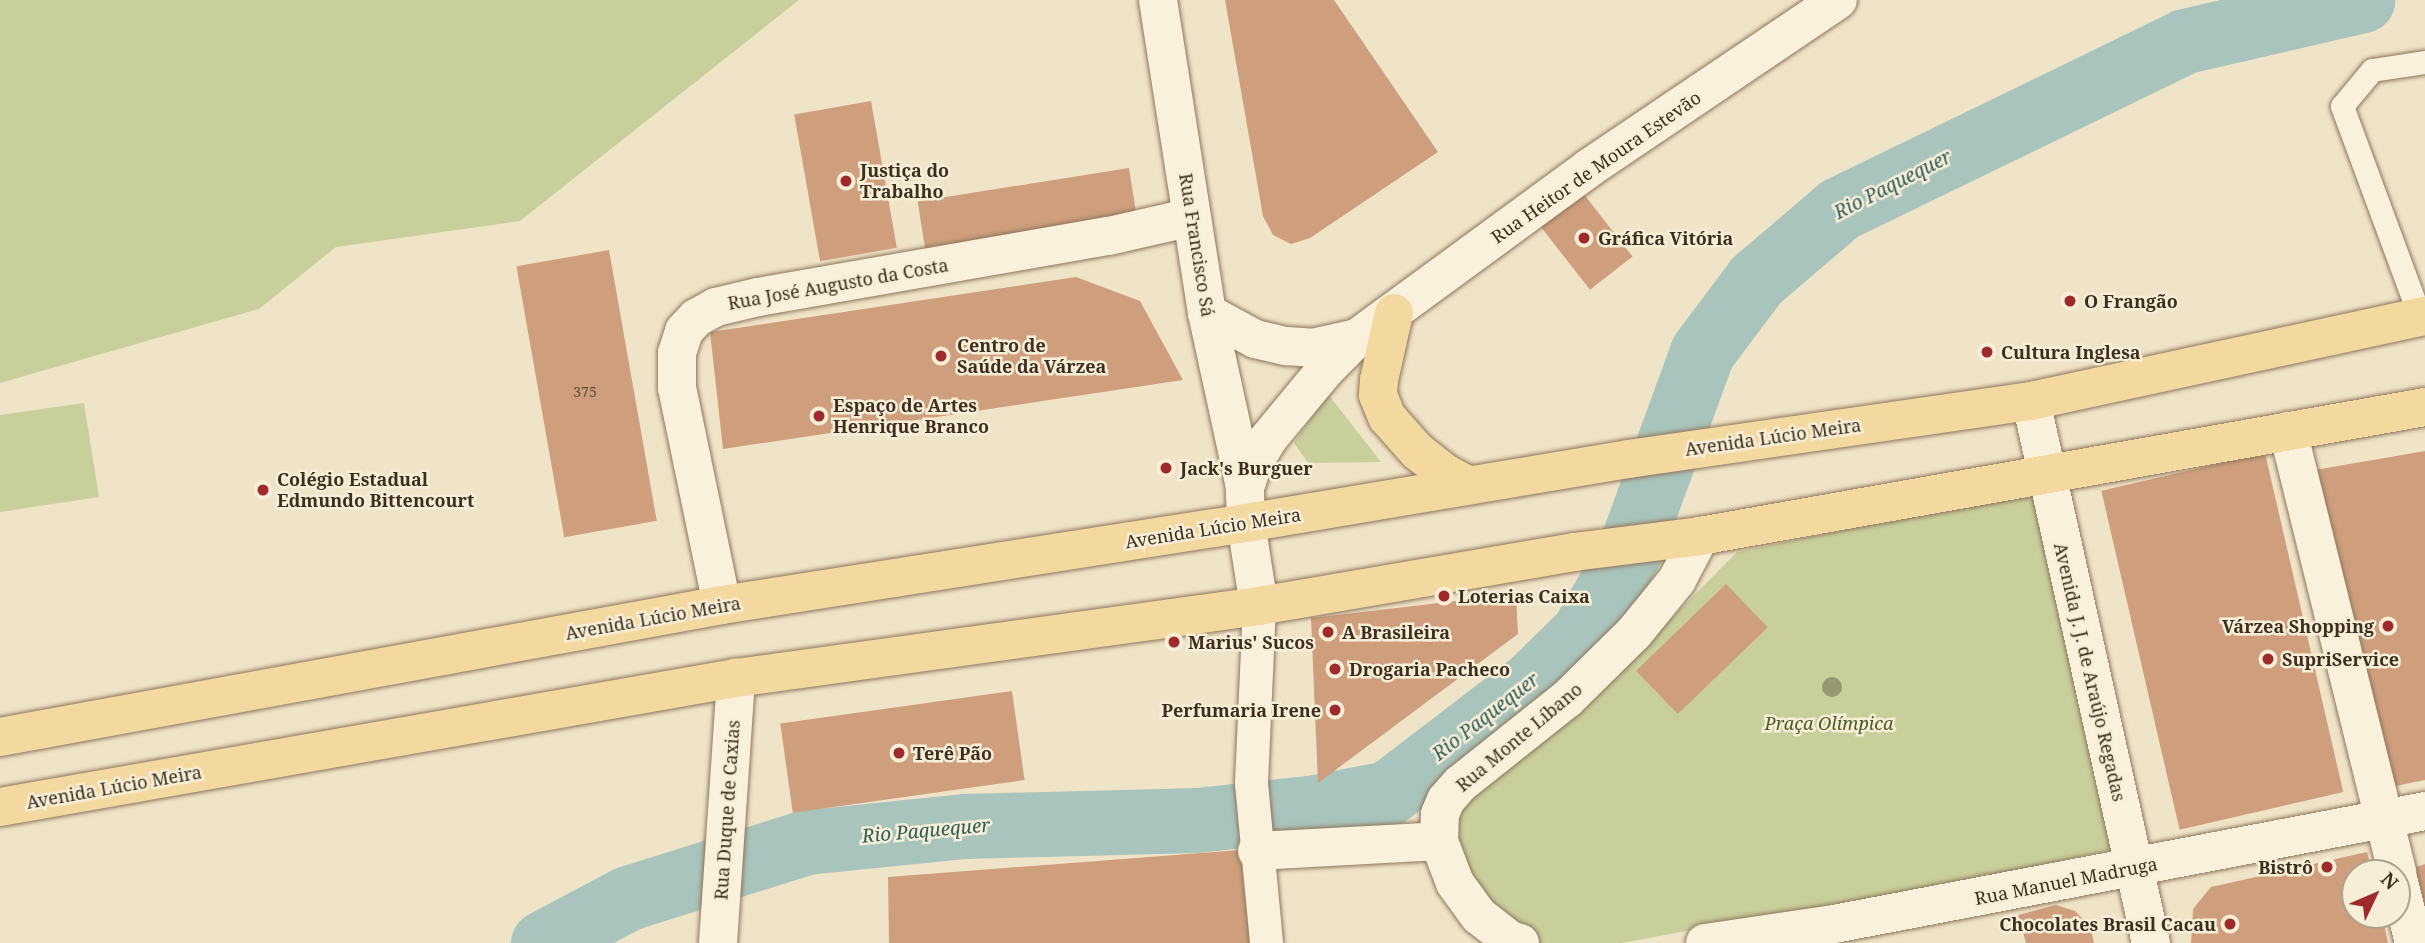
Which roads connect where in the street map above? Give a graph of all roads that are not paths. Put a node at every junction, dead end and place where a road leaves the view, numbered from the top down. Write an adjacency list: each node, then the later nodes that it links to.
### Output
1 (1158, 0): 4 (street, Rua Francisco Sá)
2 (1838, 0): 6 (street, Rua Heitor de Moura Estevão)
3 (2425, 62): 7 (lane)
4 (1192, 217): 5 (street, Rua Francisco Sá); 16 (street, Rua José Augusto da Costa)
5 (1207, 313): 8 (street); 14 (street, Rua Francisco Sá)
6 (1394, 313): 8 (street, Rua Heitor de Moura Estevão); 13 (main road)
7 (2423, 317): 9 (main road, Avenida Lúcio Meira)
8 (1357, 338): 14 (street)
9 (2031, 401): 12 (street, Avenida J. J. de Araújo Regadas); 13 (main road, Avenida Lúcio Meira)
10 (2425, 407): 11 (main road, Avenida Lúcio Meira)
11 (2288, 431): 12 (main road, Avenida Lúcio Meira); 22 (street)
12 (2047, 477): 15 (main road, Avenida Lúcio Meira); 26 (street, Avenida J. J. de Araújo Regadas)
13 (1469, 486): 14 (main road, Avenida Lúcio Meira)
14 (1245, 506): 16 (main road, Avenida Lúcio Meira); 17 (street, Rua Francisco Sá)
15 (1684, 537): 17 (main road, Avenida Lúcio Meira); 23 (street, Rua Monte Líbano)
16 (722, 605): 19 (main road, Avenida Lúcio Meira)
17 (1259, 606): 18 (main road, Avenida Lúcio Meira); 24 (street, Rua Francisco Sá)
18 (736, 678): 20 (main road, Avenida Lúcio Meira); 28 (street, Rua Duque de Caxias)
19 (0, 737)
20 (0, 807)
21 (2425, 811): 22 (street, Rua Manuel Madruga)
22 (2384, 820): 25 (street); 26 (street, Rua Manuel Madruga)
23 (1439, 841): 24 (street); 30 (street, Rua Monte Líbano)
24 (1257, 845): 29 (street)
25 (2393, 859)
26 (2134, 868): 27 (street, Rua Manuel Madruga); 32 (street, Avenida J. J. de Araújo Regadas)
27 (1835, 934): 31 (street, Rua Manuel Madruga)
28 (718, 938)
29 (1266, 943)
30 (1520, 943)
31 (1705, 943)
32 (2151, 943)

